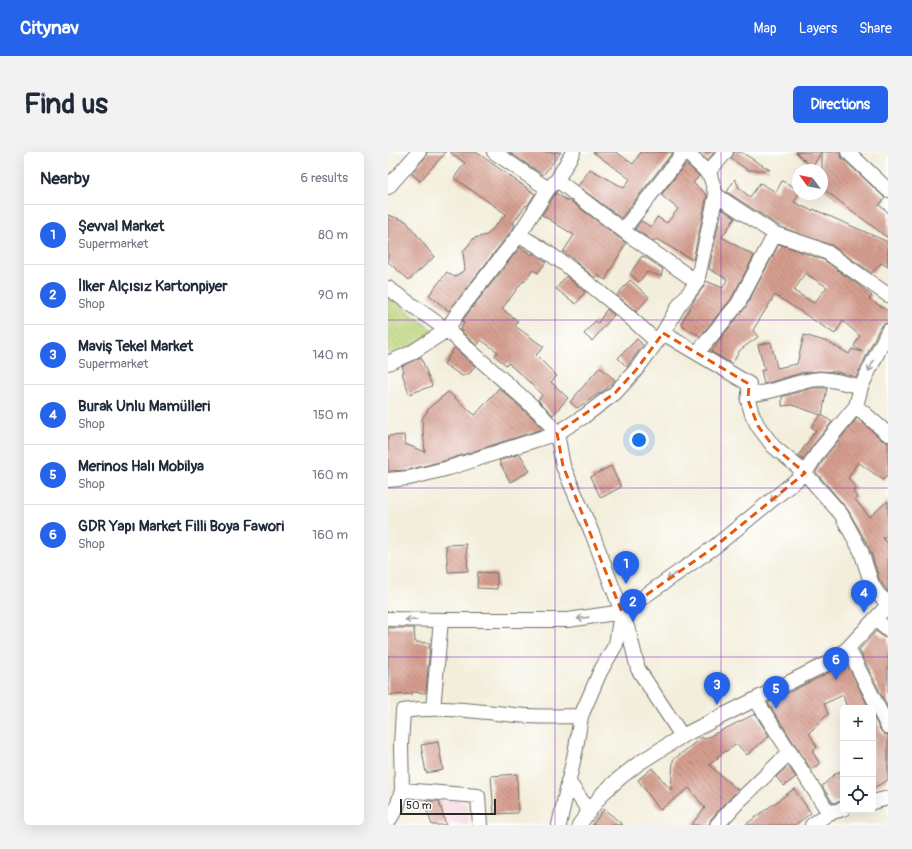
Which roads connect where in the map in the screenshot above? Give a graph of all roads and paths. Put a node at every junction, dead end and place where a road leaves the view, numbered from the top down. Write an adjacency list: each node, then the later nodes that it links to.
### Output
1 (419, 152): 9 (street)
2 (494, 152): 8 (street)
3 (573, 152): 8 (street)
4 (685, 152): 7 (street); 12 (street)
5 (726, 152): 7 (street)
6 (848, 152): 10 (street)
7 (708, 173): 11 (street)
8 (553, 185): 12 (street); 14 (street)
9 (388, 187)
10 (888, 190)
11 (716, 196): 13 (street); 15 (street)
12 (623, 230): 15 (street)
13 (774, 234): 17 (street); 21 (street)
14 (519, 235): 18 (street); 20 (street)
15 (697, 282): 20 (street)
16 (388, 288): 18 (street)
17 (888, 295)
18 (447, 330): 22 (street); 26 (street)
19 (888, 331): 23 (street, one-way to 23)
20 (660, 338): 21 (street); 26 (street)
21 (697, 354): 24 (street)
22 (388, 363)
23 (861, 387): 24 (street); 25 (street)
24 (750, 394): 28 (street)
25 (856, 406): 27 (street); 28 (street)
26 (557, 433): 29 (street); 31 (street)
27 (888, 434)
28 (806, 473): 30 (street); 31 (street, one-way to 31)
29 (388, 480)
30 (888, 604): 33 (street)
31 (622, 612): 34 (street, one-way to 34); 39 (street); 41 (street)
32 (388, 619): 34 (street, one-way to 32)
33 (875, 619): 35 (street); 36 (street)
34 (441, 620): 38 (street)
35 (888, 630)
36 (848, 648): 37 (street); 40 (street)
37 (756, 700): 41 (street); 42 (street)
38 (434, 709): 39 (street); 44 (street)
39 (580, 716): 43 (street)
40 (888, 727)
41 (682, 736): 48 (street)
42 (790, 752): 49 (street); 54 (street)
43 (568, 781): 48 (street); 52 (street)
44 (402, 790): 50 (street); 51 (street)
45 (888, 798): 46 (street)
46 (876, 801)
47 (840, 810): 49 (street)
48 (589, 811): 53 (street)
49 (829, 813): 55 (street)
50 (388, 822)
51 (480, 825)
52 (558, 825)
53 (579, 825)
54 (717, 825)
55 (812, 825)

